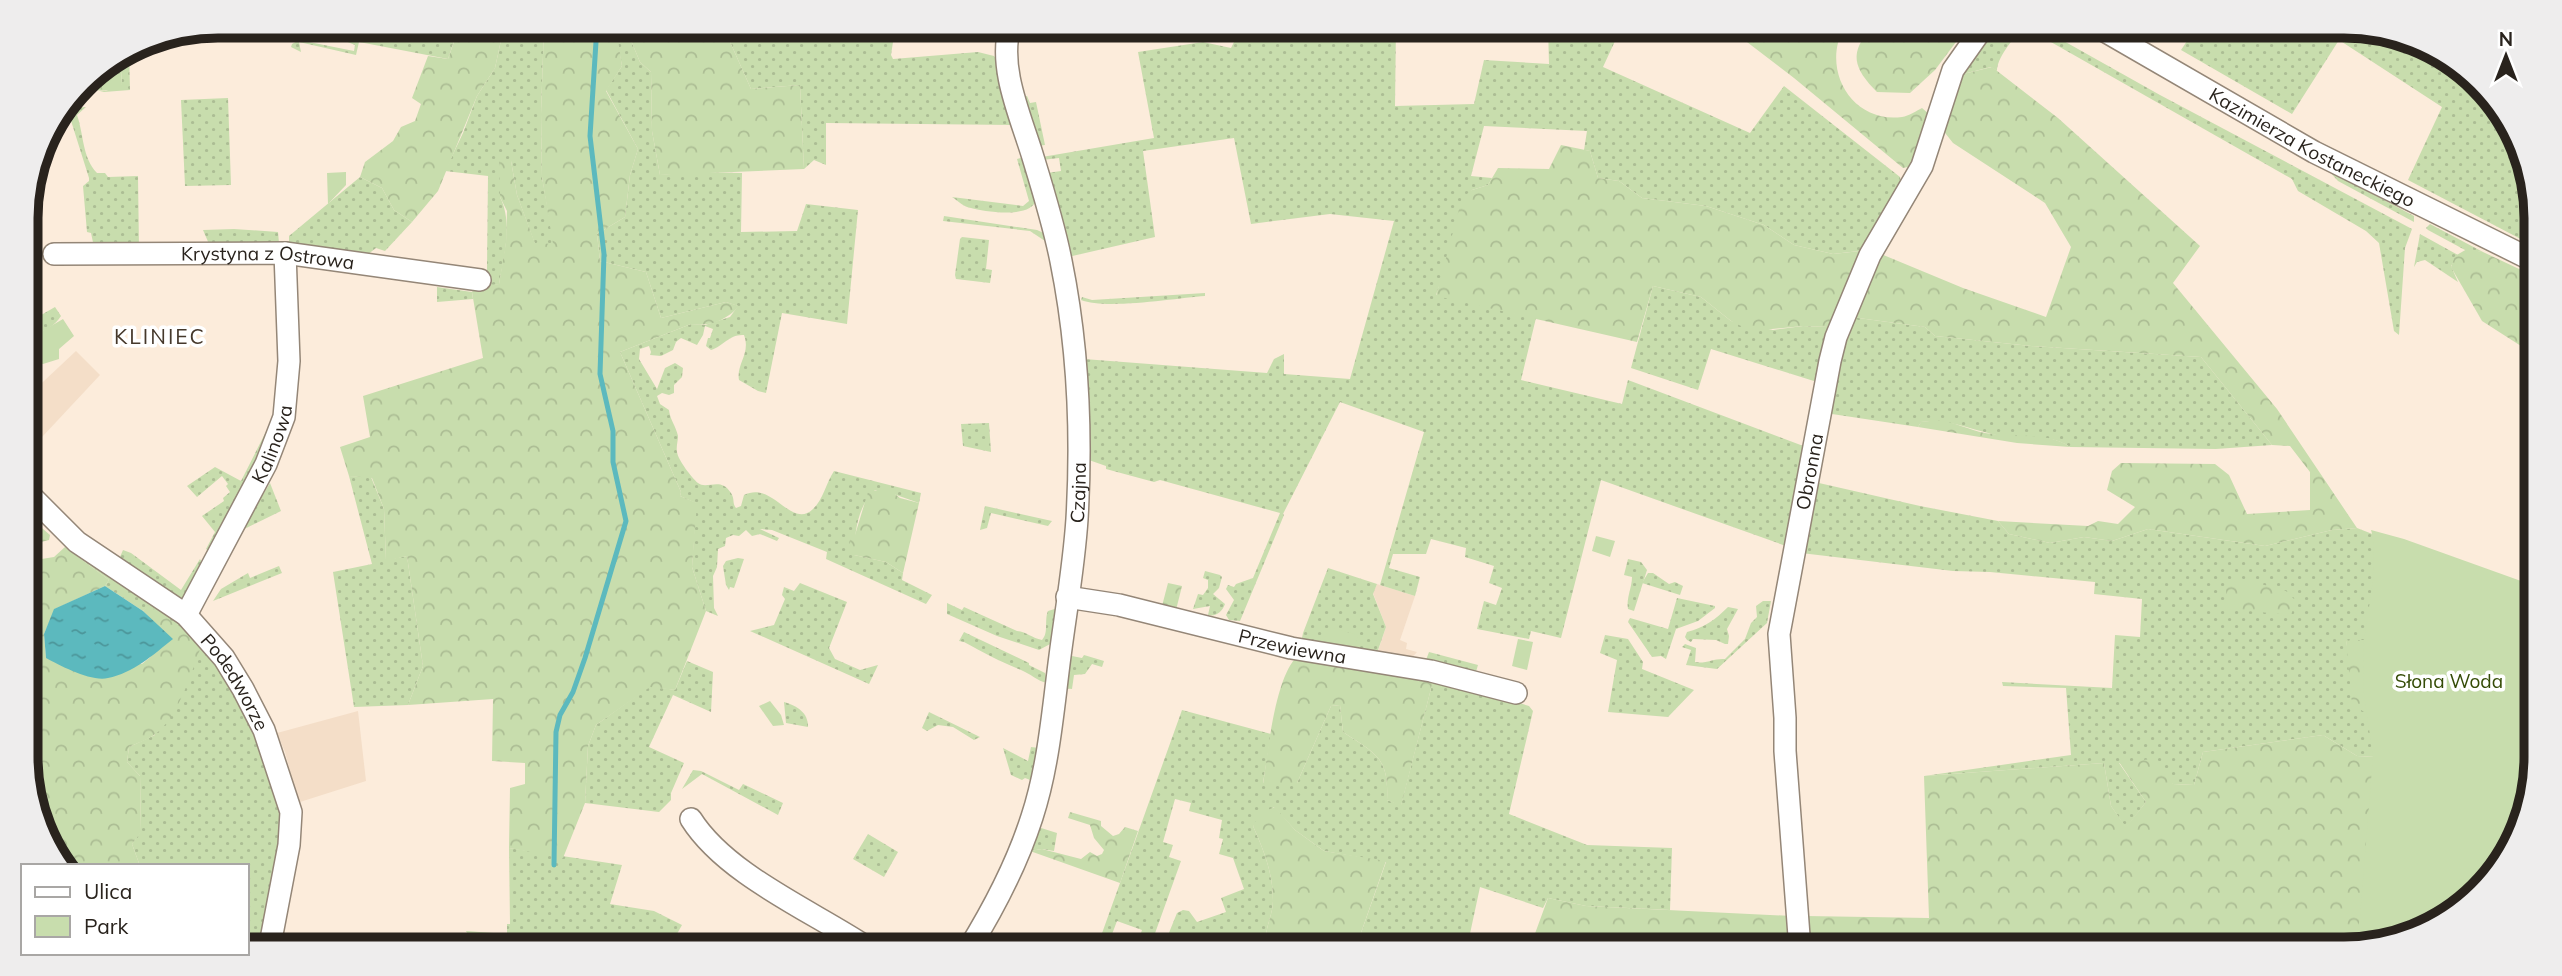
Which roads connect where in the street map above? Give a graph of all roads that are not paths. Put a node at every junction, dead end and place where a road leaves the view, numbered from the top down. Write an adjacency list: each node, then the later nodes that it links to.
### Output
1 (1007, 38): 9 (street, Czajna)
2 (1975, 38): 16 (street, Obronna)
3 (2117, 38): 6 (street, Kazimierza Kostaneckiego)
4 (285, 253): 5 (street, Krystyna z Ostrowa); 7 (street, Krystyna z Ostrowa); 10 (street, Kalinowa)
5 (54, 254)
6 (2524, 256)
7 (480, 280)
8 (38, 503): 10 (street, Podedworze)
9 (1067, 597): 11 (street, Przewiewna); 15 (street, Czajna)
10 (186, 615): 13 (street, Podedworze)
11 (1516, 693)
12 (691, 819): 14 (street)
13 (271, 937)
14 (849, 937)
15 (976, 937)
16 (1799, 937)

